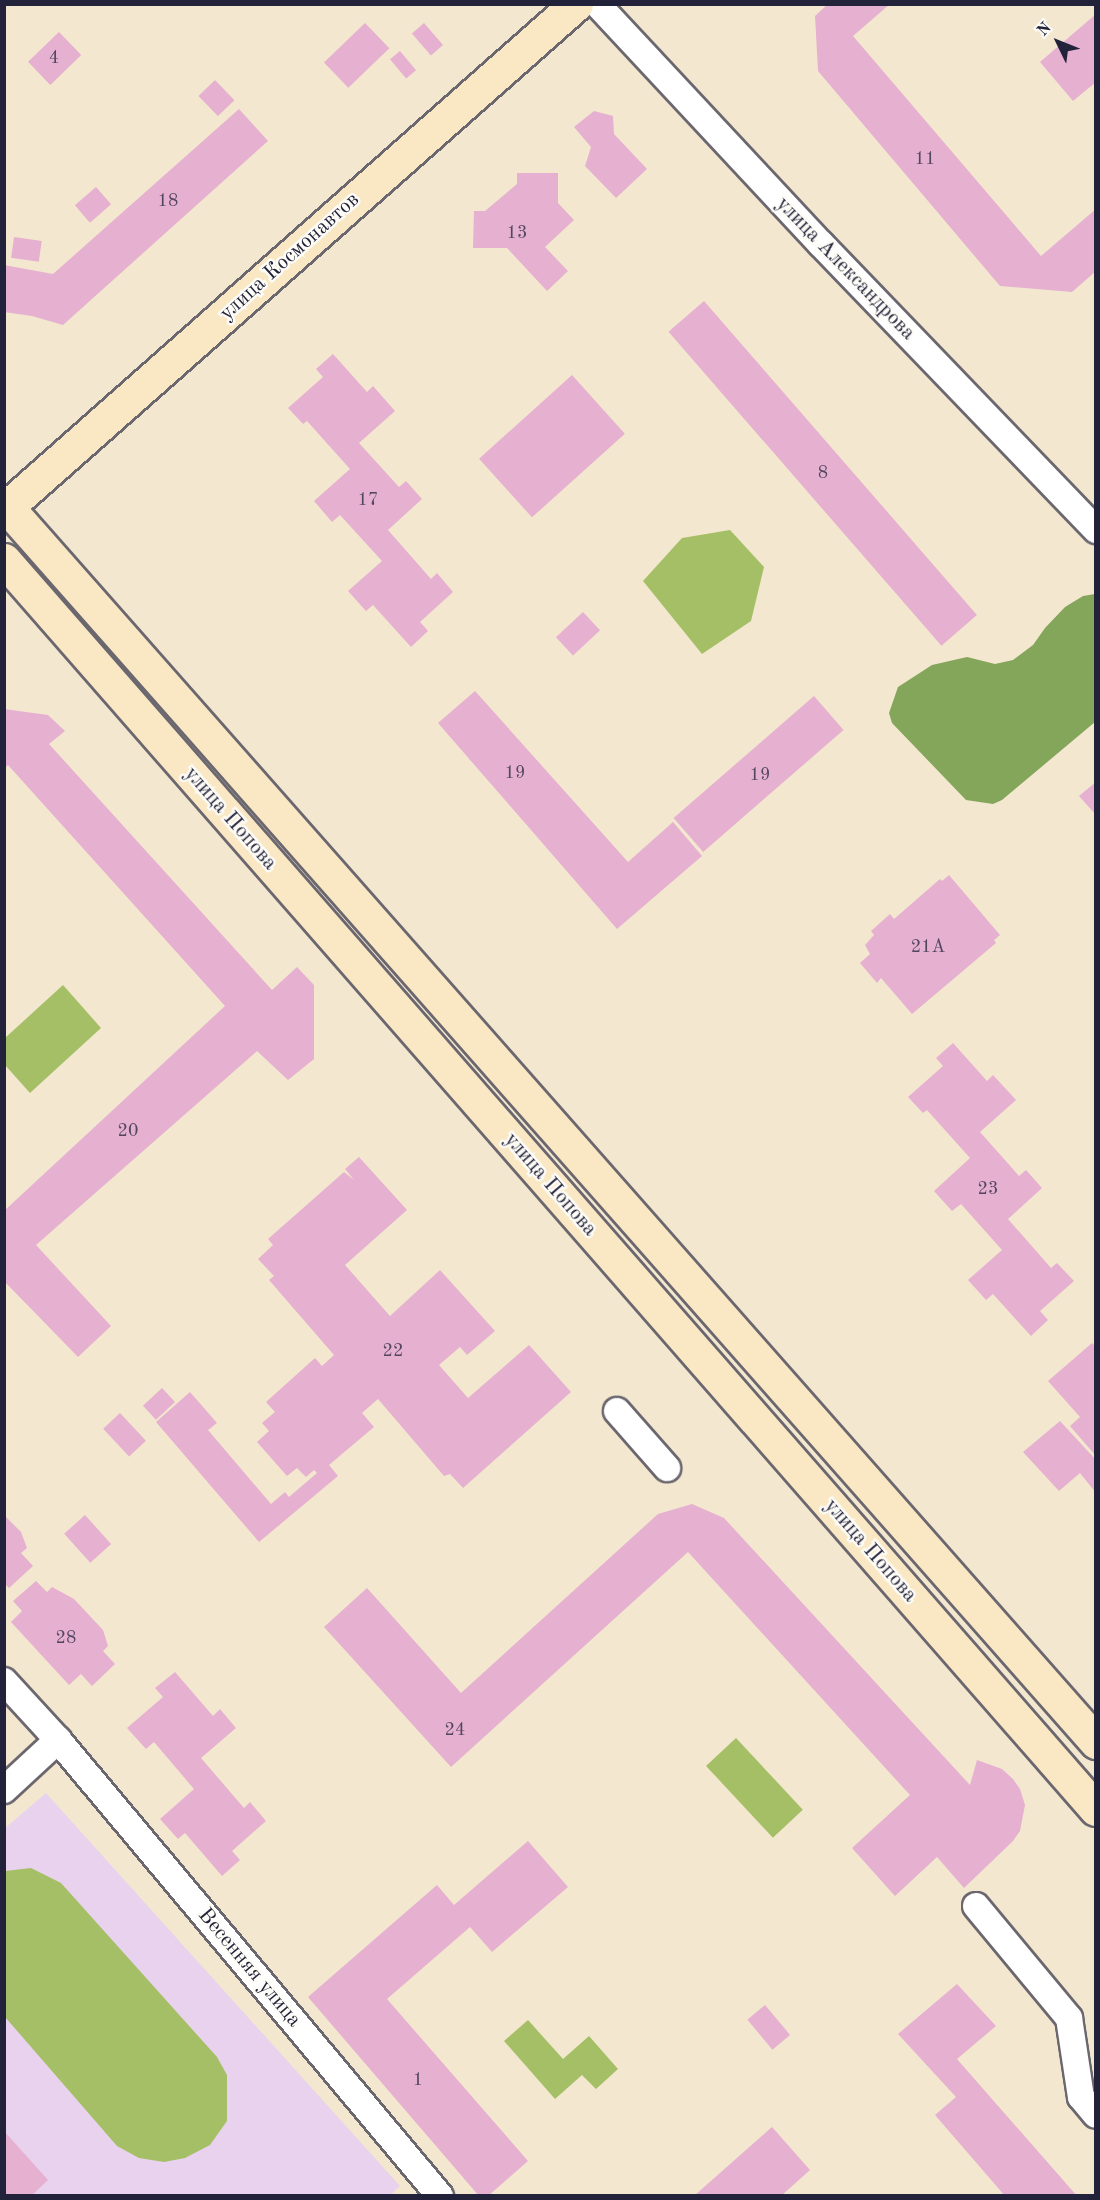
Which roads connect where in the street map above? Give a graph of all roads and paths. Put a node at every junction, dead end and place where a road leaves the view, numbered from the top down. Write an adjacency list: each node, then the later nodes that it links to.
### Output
1 (576, 4): 3 (main road, улица Космонавтов)
2 (597, 4): 4 (street, улица Александрова)
3 (5, 507): 10 (main road, улица Попова)
4 (1095, 530)
5 (4, 560): 12 (main road, улица Попова)
6 (617, 1411): 7 (street)
7 (667, 1468)
8 (4, 1681): 9 (street, Весенняя улица)
9 (58, 1740): 11 (street); 15 (street, Весенняя улица)
10 (1095, 1742)
11 (4, 1790)
12 (1095, 1809)
13 (976, 1906): 14 (street)
14 (1095, 2115)
15 (440, 2196)

